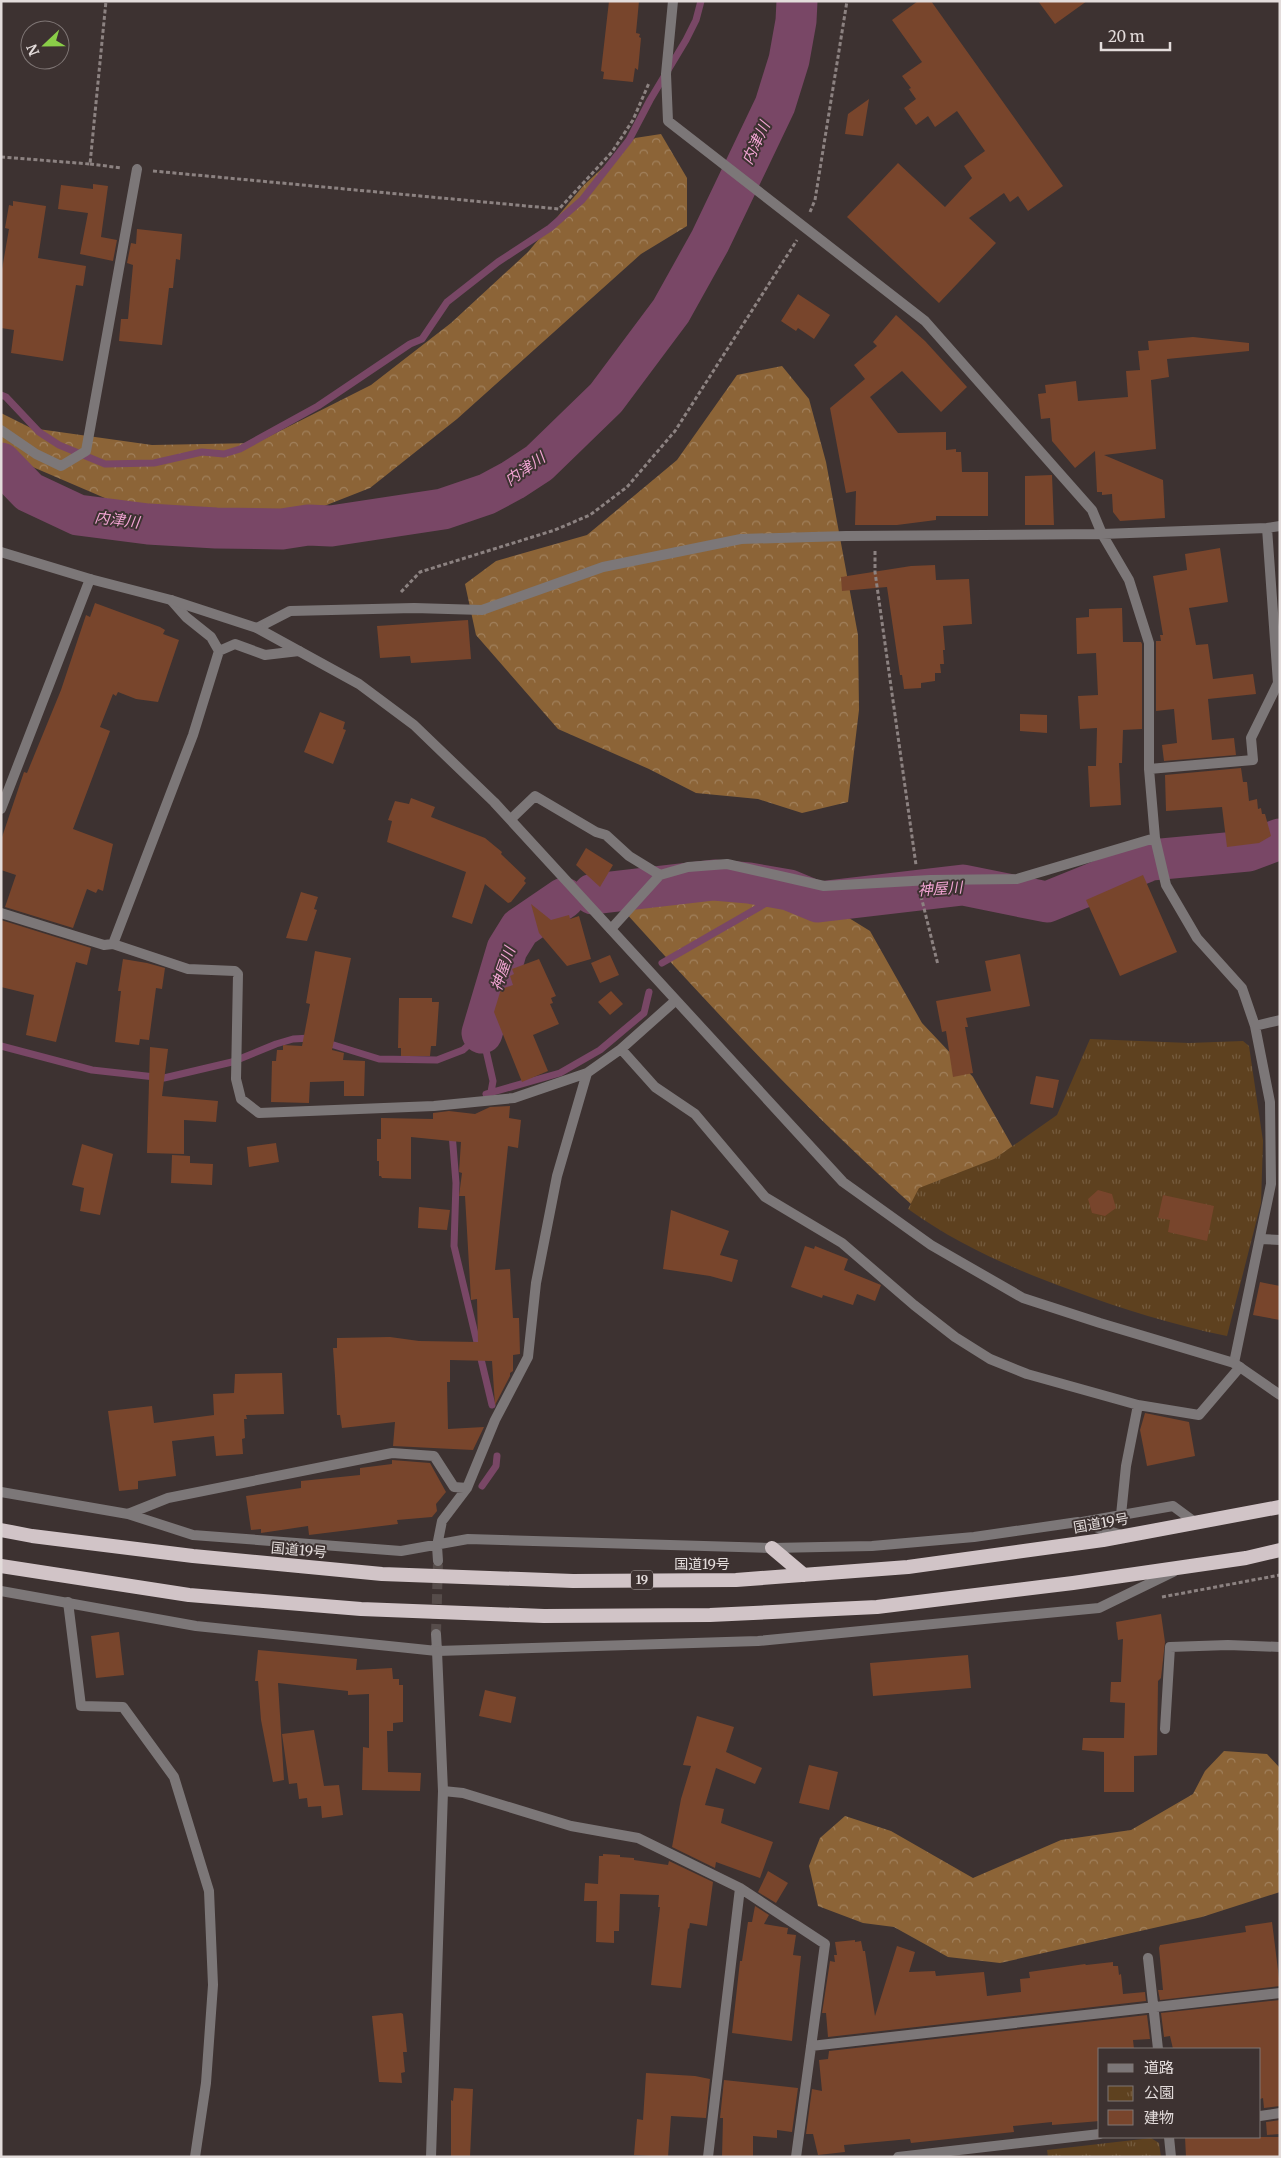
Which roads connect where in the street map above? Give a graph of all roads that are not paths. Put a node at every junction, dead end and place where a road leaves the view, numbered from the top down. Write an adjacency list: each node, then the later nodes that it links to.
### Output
1 (673, 1): 6 (street)
2 (137, 169): 3 (street)
3 (1, 430)
4 (1280, 526): 5 (street)
5 (1267, 528): 6 (street); 13 (street)
6 (1102, 534): 10 (street); 13 (street)
7 (1, 552): 8 (street)
8 (90, 579): 9 (street); 14 (street)
9 (171, 600): 10 (street); 11 (street)
10 (257, 628): 12 (street)
11 (220, 650): 12 (street); 20 (street)
12 (299, 651): 15 (street)
13 (1149, 769): 16 (street)
14 (1, 809)
15 (511, 819): 17 (street); 19 (street)
16 (1155, 838): 17 (street); 23 (street)
17 (658, 878): 19 (street)
18 (1, 913): 20 (street)
19 (610, 929): 21 (street)
20 (113, 944): 25 (street)
21 (675, 1001): 24 (street); 28 (street)
22 (1280, 1020): 23 (street)
23 (1255, 1026): 26 (street)
24 (621, 1049): 25 (street); 30 (street)
25 (587, 1073): 31 (street)
26 (1260, 1239): 27 (street); 28 (street)
27 (1280, 1240)
28 (1237, 1365): 29 (street); 30 (street)
29 (1280, 1395)
30 (1138, 1405): 35 (street)
31 (468, 1488): 34 (street); 40 (street)
32 (1, 1492): 34 (street)
33 (1280, 1507): 37 (highway, 国道19号 / 19)
34 (128, 1514): 40 (street)
35 (1120, 1515): 36 (street); 37 (street)
36 (1078, 1522): 39 (street); 41 (street)
37 (1196, 1523): 39 (highway, 国道19号 / 19)
38 (1, 1530): 46 (highway, 国道19号 / 19)
39 (1123, 1536): 46 (highway, 国道19号 / 19)
40 (437, 1546): 41 (street); 43 (street)
41 (772, 1548): 46 (highway)
42 (1280, 1550): 45 (highway)
43 (438, 1561)
44 (1, 1566): 45 (highway)
45 (1182, 1568): 51 (street)
46 (804, 1575)
47 (1, 1592): 48 (street)
48 (68, 1602): 51 (street); 64 (street)
49 (436, 1634): 51 (street)
50 (1280, 1647): 52 (street)
51 (437, 1651): 53 (street)
52 (1165, 1729)
53 (443, 1791): 54 (street); 65 (street)
54 (740, 1888): 58 (street); 66 (street)
55 (1148, 1958): 57 (street)
56 (1280, 1993): 57 (street)
57 (1153, 2008): 58 (street); 59 (street)
58 (810, 2046): 67 (street)
59 (1158, 2048)
60 (1280, 2113): 61 (street)
61 (1261, 2116)
62 (1098, 2134): 68 (street)
63 (1169, 2138): 69 (street)
64 (195, 2157)
65 (431, 2157)
66 (708, 2157)
67 (796, 2157)
68 (898, 2157)
69 (1171, 2157)

